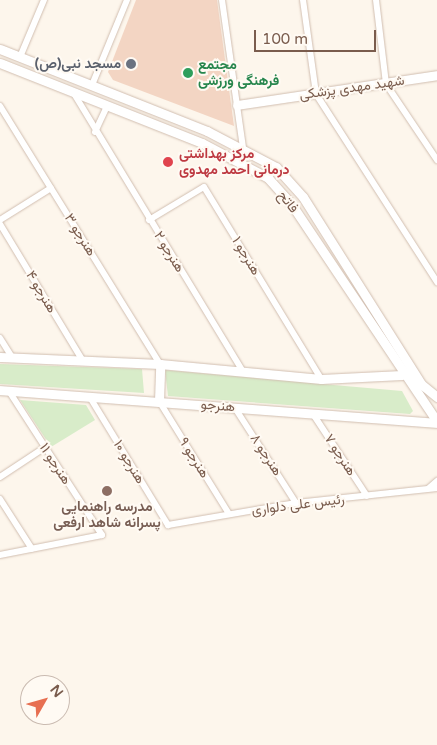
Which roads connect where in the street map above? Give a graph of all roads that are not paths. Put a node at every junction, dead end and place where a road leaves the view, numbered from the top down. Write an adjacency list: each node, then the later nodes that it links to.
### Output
1 (44, 0): 7 (street)
2 (128, 0): 11 (street)
3 (222, 0): 14 (street)
4 (303, 0): 13 (street)
5 (376, 0): 10 (street)
6 (0, 49): 7 (main road, فاتح)
7 (20, 57): 11 (main road, فاتح)
8 (0, 63): 12 (main road, فاتح)
9 (437, 76): 10 (main road, شهید مهدی پزشکی)
10 (386, 84): 13 (main road, شهید مهدی پزشکی); 19 (street)
11 (92, 85): 18 (main road, فاتح)
12 (73, 92): 16 (main road, فاتح); 17 (street, هنرجو ۲)
13 (316, 94): 14 (main road, شهید مهدی پزشکی); 26 (street)
14 (237, 104): 18 (street)
15 (0, 106): 22 (street, هنرجو ۳)
16 (108, 106): 17 (street); 21 (main road, فاتح)
17 (95, 132): 24 (street, هنرجو ۲)
18 (243, 147): 20 (main road, فاتح)
19 (437, 160)
20 (276, 167): 21 (main road); 32 (main road, فاتح)
21 (268, 178): 34 (main road, فاتح)
22 (51, 188): 23 (street); 31 (street, هنرجو ۳)
23 (0, 220)
24 (149, 220): 33 (street, هنرجو ۲); 35 (street, هنرجو ۱)
25 (0, 224): 30 (street, هنرجو ۴)
26 (437, 282)
27 (0, 338): 29 (street)
28 (0, 357): 29 (main road)
29 (12, 358): 30 (main road)
30 (82, 361): 31 (main road)
31 (160, 364): 33 (main road); 39 (main road)
32 (411, 370): 34 (main road); 37 (main road, فاتح)
33 (243, 372): 35 (main road)
34 (402, 375): 35 (main road); 42 (main road, فاتح)
35 (321, 379)
36 (4, 391): 38 (main road, هنرجو); 43 (street, هنرجو ۱۱)
37 (437, 397)
38 (91, 399): 39 (main road, هنرجو); 52 (street, هنرجو ۱۰)
39 (159, 402): 40 (main road, هنرجو); 51 (street, هنرجو ۹)
40 (235, 408): 41 (main road, هنرجو); 50 (street, هنرجو ۸)
41 (314, 414): 42 (main road, هنرجو); 48 (street, هنرجو ۷)
42 (436, 419)
43 (44, 448): 44 (street); 53 (street, هنرجو ۱۱)
44 (0, 477)
45 (437, 481): 46 (street)
46 (429, 488): 47 (street, رئیس علی دلواری); 48 (street, رئیس علی دلواری)
47 (437, 488)
48 (367, 496): 50 (street, رئیس علی دلواری)
49 (0, 499): 53 (street)
50 (296, 503): 51 (street, رئیس علی دلواری)
51 (229, 514): 52 (street, رئیس علی دلواری)
52 (168, 525)
53 (32, 549): 54 (street)
54 (0, 555)

